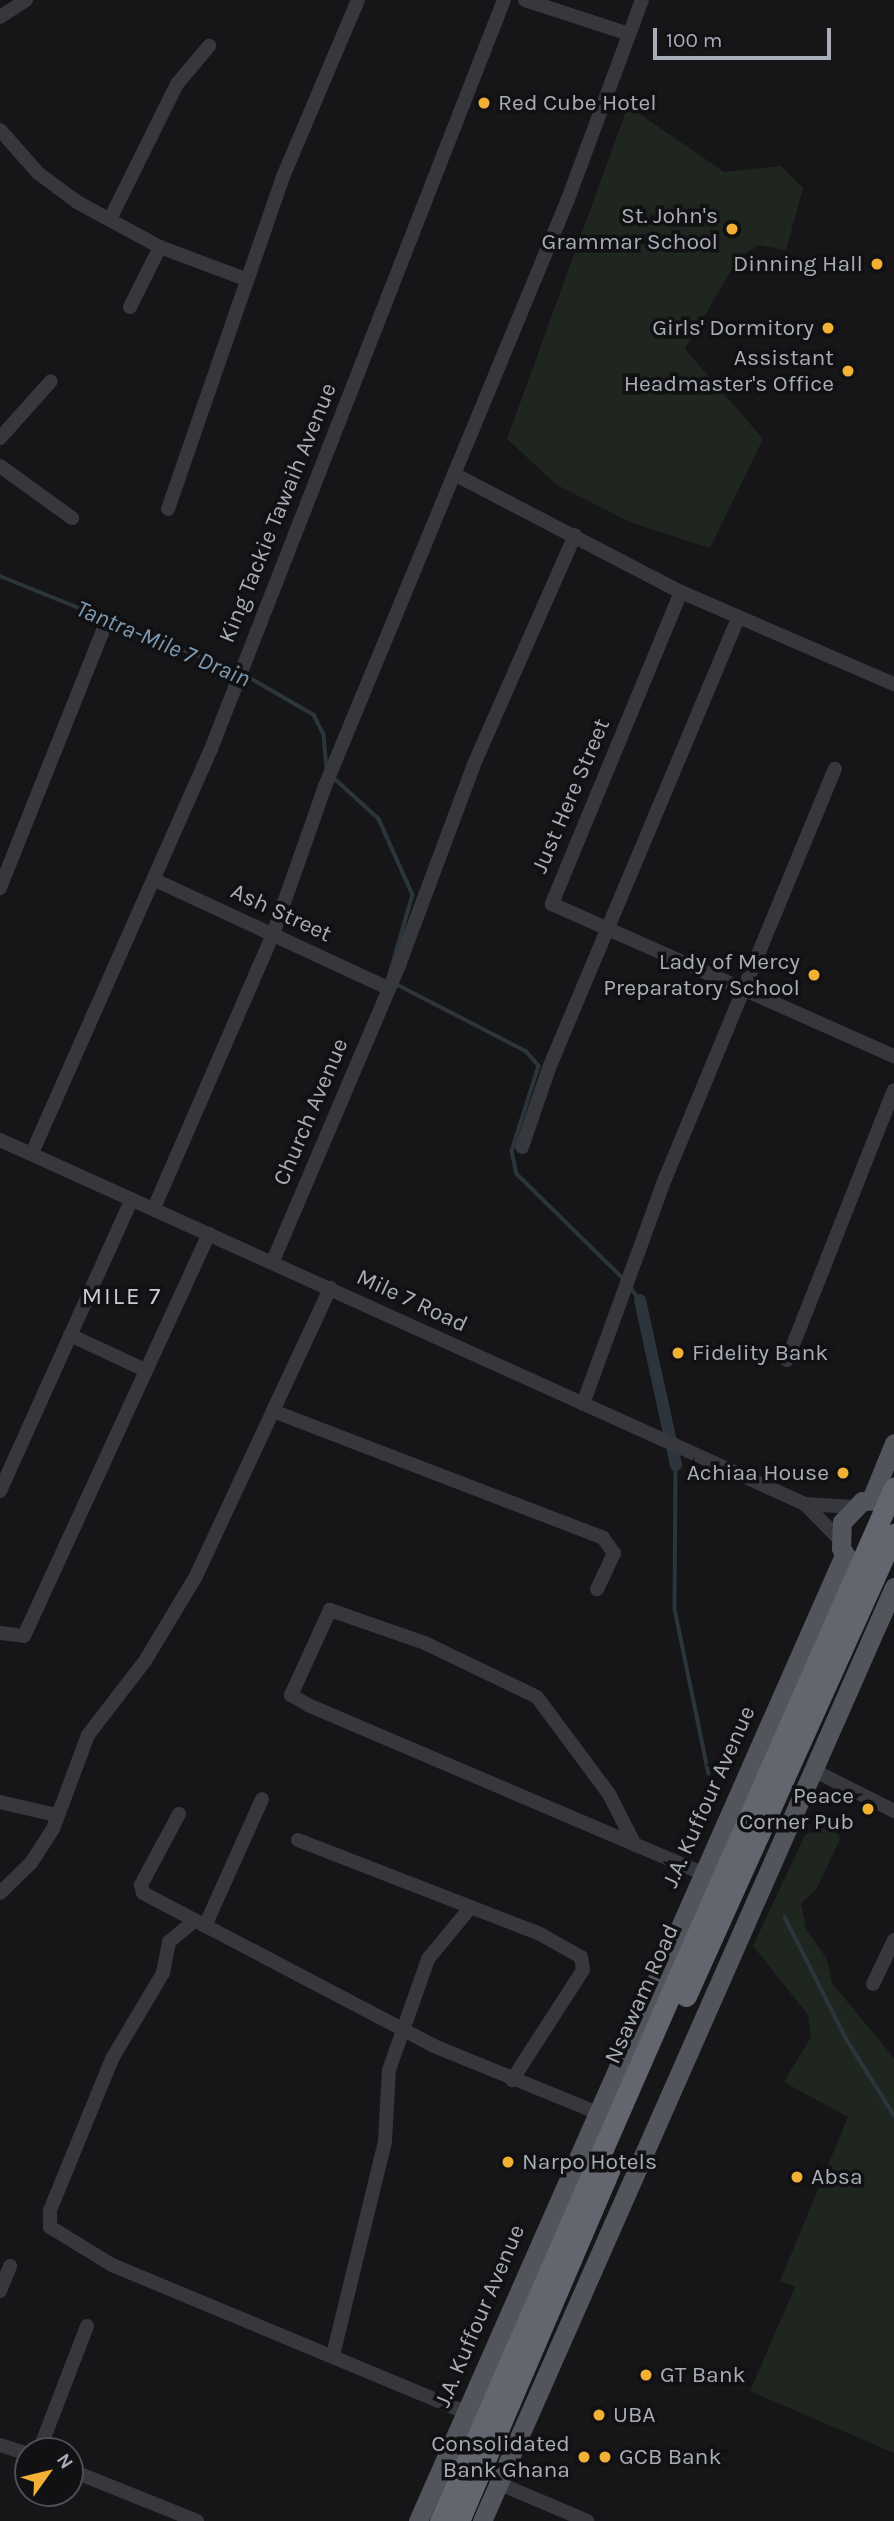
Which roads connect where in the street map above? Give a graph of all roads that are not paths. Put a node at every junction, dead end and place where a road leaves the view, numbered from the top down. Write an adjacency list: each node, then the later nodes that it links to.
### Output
1 (26, 0): 6 (street)
2 (358, 0): 12 (street)
3 (504, 0): 26 (street, King Tackie Tawaih Avenue)
4 (525, 0): 7 (street)
5 (642, 0): 7 (street)
6 (0, 17)
7 (629, 34): 17 (street)
8 (209, 46): 10 (street)
9 (0, 130): 10 (street)
10 (110, 219): 11 (street)
11 (160, 247): 12 (street); 13 (street)
12 (245, 279): 18 (street)
13 (130, 307)
14 (51, 381): 15 (street)
15 (0, 438)
16 (0, 466): 19 (street)
17 (454, 474): 20 (street); 29 (street)
18 (167, 509)
19 (72, 518)
20 (575, 535): 21 (street); 30 (street, Church Avenue)
21 (681, 592): 22 (street); 28 (street, Just Here Street)
22 (738, 619): 24 (street); 28 (street)
23 (105, 626): 27 (street)
24 (894, 684)
25 (835, 769): 31 (street)
26 (155, 880): 29 (street, Ash Street); 36 (street, King Tackie Tawaih Avenue)
27 (0, 888)
28 (606, 930): 31 (street, Just Here Street); 35 (street)
29 (273, 934): 30 (street, Ash Street); 38 (street)
30 (389, 984): 40 (street, Church Avenue)
31 (746, 992): 32 (street, Just Here Street); 45 (street)
32 (894, 1056)
33 (894, 1090): 43 (street)
34 (0, 1140): 36 (street, Mile 7 Road)
35 (522, 1147)
36 (32, 1153): 37 (street, Mile 7 Road)
37 (132, 1199): 38 (street, Mile 7 Road); 42 (street)
38 (154, 1208): 39 (street, Mile 7 Road)
39 (209, 1234): 40 (street, Mile 7 Road); 44 (street)
40 (273, 1261): 41 (street, Mile 7 Road)
41 (330, 1288): 45 (street, Mile 7 Road); 46 (street)
42 (70, 1335): 44 (street); 49 (street)
43 (787, 1360)
44 (145, 1370): 60 (street)
45 (583, 1405): 52 (street, Mile 7 Road)
46 (273, 1411): 58 (street); 66 (street)
47 (894, 1443): 50 (main road)
48 (894, 1488): 75 (highway, Nsawam Road, bridge)
49 (0, 1491)
50 (872, 1497): 51 (main road); 53 (main road)
51 (894, 1500)
52 (805, 1504): 53 (street); 55 (street)
53 (853, 1507): 55 (main road, J.A. Kuffour Avenue)
54 (894, 1534): 75 (highway, Nsawam Road, bridge)
55 (842, 1548): 56 (main road); 69 (main road, J.A. Kuffour Avenue)
56 (894, 1574)
57 (894, 1587): 59 (main road)
58 (597, 1589)
59 (887, 1621): 61 (main road)
60 (0, 1633)
61 (813, 1770): 64 (street); 86 (main road)
62 (262, 1799): 72 (street)
63 (0, 1802): 66 (street)
64 (894, 1811)
65 (178, 1814): 72 (street)
66 (56, 1815): 70 (street)
67 (298, 1840): 71 (street)
68 (635, 1845): 68 (street); 69 (street)
69 (701, 1873): 78 (main road, J.A. Kuffour Avenue)
70 (0, 1893)
71 (470, 1908): 76 (street); 77 (street)
72 (200, 1923): 76 (street); 82 (street)
73 (894, 1940): 74 (street)
74 (873, 1984)
75 (679, 1992): 89 (highway, Nsawam Road); 90 (highway, Nsawam Road)
76 (405, 2030): 77 (street); 82 (street)
77 (512, 2080): 78 (street)
78 (598, 2113): 83 (main road, J.A. Kuffour Avenue)
79 (10, 2266): 80 (street)
80 (0, 2291)
81 (87, 2326): 84 (street)
82 (333, 2355): 83 (street)
83 (466, 2412): 88 (main road, J.A. Kuffour Avenue)
84 (44, 2437)
85 (84, 2476): 87 (street)
86 (498, 2483): 91 (main road); 92 (street)
87 (197, 2521)
88 (418, 2521)
89 (440, 2521)
90 (459, 2521)
91 (482, 2521)
92 (587, 2521)

